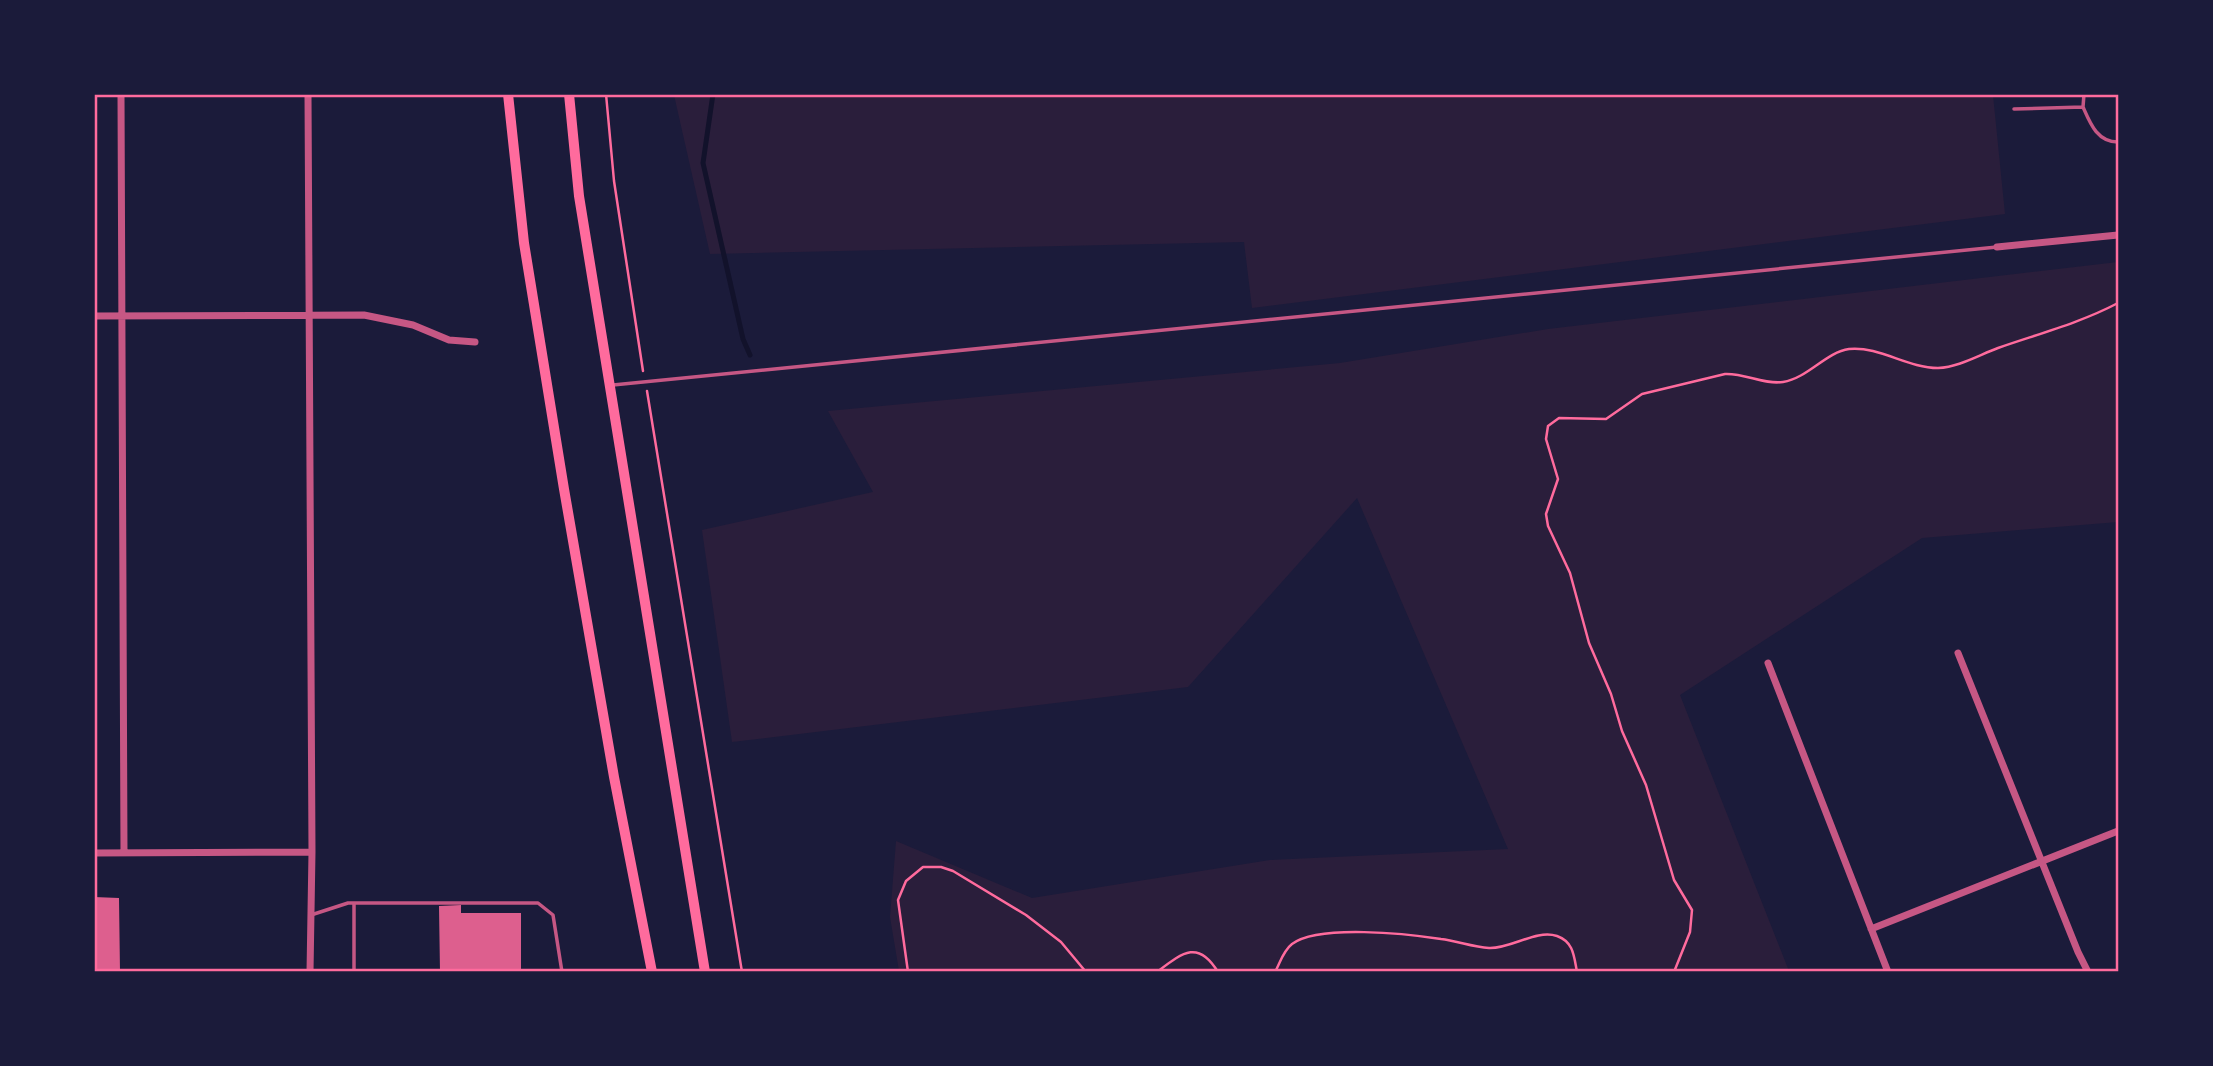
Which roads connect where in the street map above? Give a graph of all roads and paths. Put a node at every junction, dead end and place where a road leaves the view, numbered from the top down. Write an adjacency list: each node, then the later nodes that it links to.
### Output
1 (121, 94): 15 (street)
2 (308, 94): 13 (street)
3 (508, 94): 32 (main road)
4 (569, 94): 18 (main road)
5 (606, 94): 17 (path)
6 (2084, 94): 7 (lane)
7 (2083, 107): 8 (lane); 9 (lane)
8 (2014, 109)
9 (2119, 142)
10 (2119, 235): 11 (street)
11 (1997, 247): 17 (lane)
12 (2119, 303): 41 (path)
13 (309, 314): 15 (street); 16 (street); 22 (street)
14 (94, 316): 15 (street)
15 (122, 316): 24 (street)
16 (475, 342)
17 (645, 382): 18 (lane); 34 (path)
18 (609, 385): 33 (main road)
19 (1958, 653): 25 (street)
20 (1768, 663): 28 (street)
21 (2119, 831): 25 (street)
22 (312, 852): 24 (street); 27 (street)
23 (94, 853): 24 (street)
24 (124, 853)
25 (2042, 861): 28 (street); 43 (street)
26 (354, 903): 27 (lane); 30 (lane); 31 (lane)
27 (311, 915): 29 (street)
28 (1871, 929): 42 (street)
29 (310, 971)
30 (354, 971)
31 (562, 971)
32 (652, 971)
33 (705, 971)
34 (742, 971)
35 (908, 971): 36 (path)
36 (1086, 971)
37 (1157, 971): 38 (path)
38 (1218, 971)
39 (1275, 971): 40 (path)
40 (1577, 971)
41 (1674, 971)
42 (1888, 971)
43 (2088, 971)

